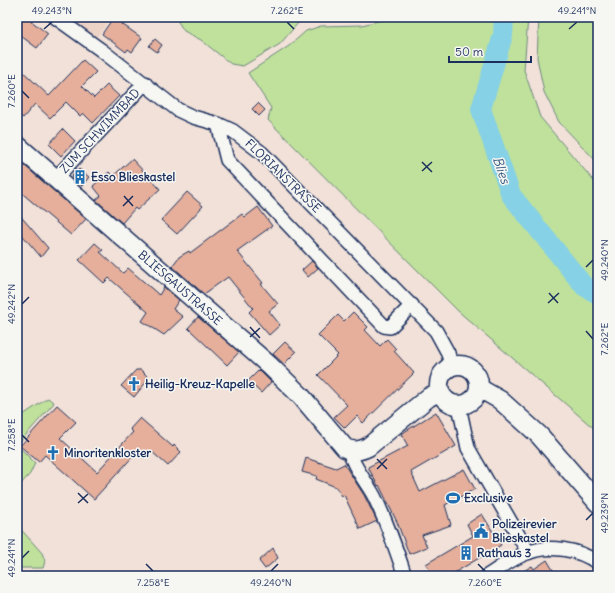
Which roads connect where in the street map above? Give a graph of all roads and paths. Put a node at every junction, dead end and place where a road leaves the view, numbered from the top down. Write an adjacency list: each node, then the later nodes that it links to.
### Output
1 (56, 17): 2 (street, FLORIANSTRASSE)
2 (145, 83): 3 (street, FLORIANSTRASSE); 5 (street, ZUM SCHWIMMBAD)
3 (218, 124): 6 (street, FLORIANSTRASSE); 6 (street)
4 (17, 145): 5 (main road, BLIESGAUSTRASSE)
5 (55, 179): 11 (main road, BLIESGAUSTRASSE)
6 (412, 305): 7 (street, FLORIANSTRASSE)
7 (451, 366): 8 (main road); 9 (main road)
8 (479, 388): 10 (main road); 14 (main road)
9 (439, 392): 10 (main road); 12 (main road)
10 (459, 406): 15 (street)
11 (336, 438): 12 (main road); 13 (main road, BLIESGAUSTRASSE)
12 (379, 438): 13 (main road)
13 (349, 450): 17 (street, BLIESGAUSTRASSE)
14 (598, 503)
15 (528, 552): 16 (street); 18 (street)
16 (598, 563)
17 (405, 576)
18 (487, 576)

